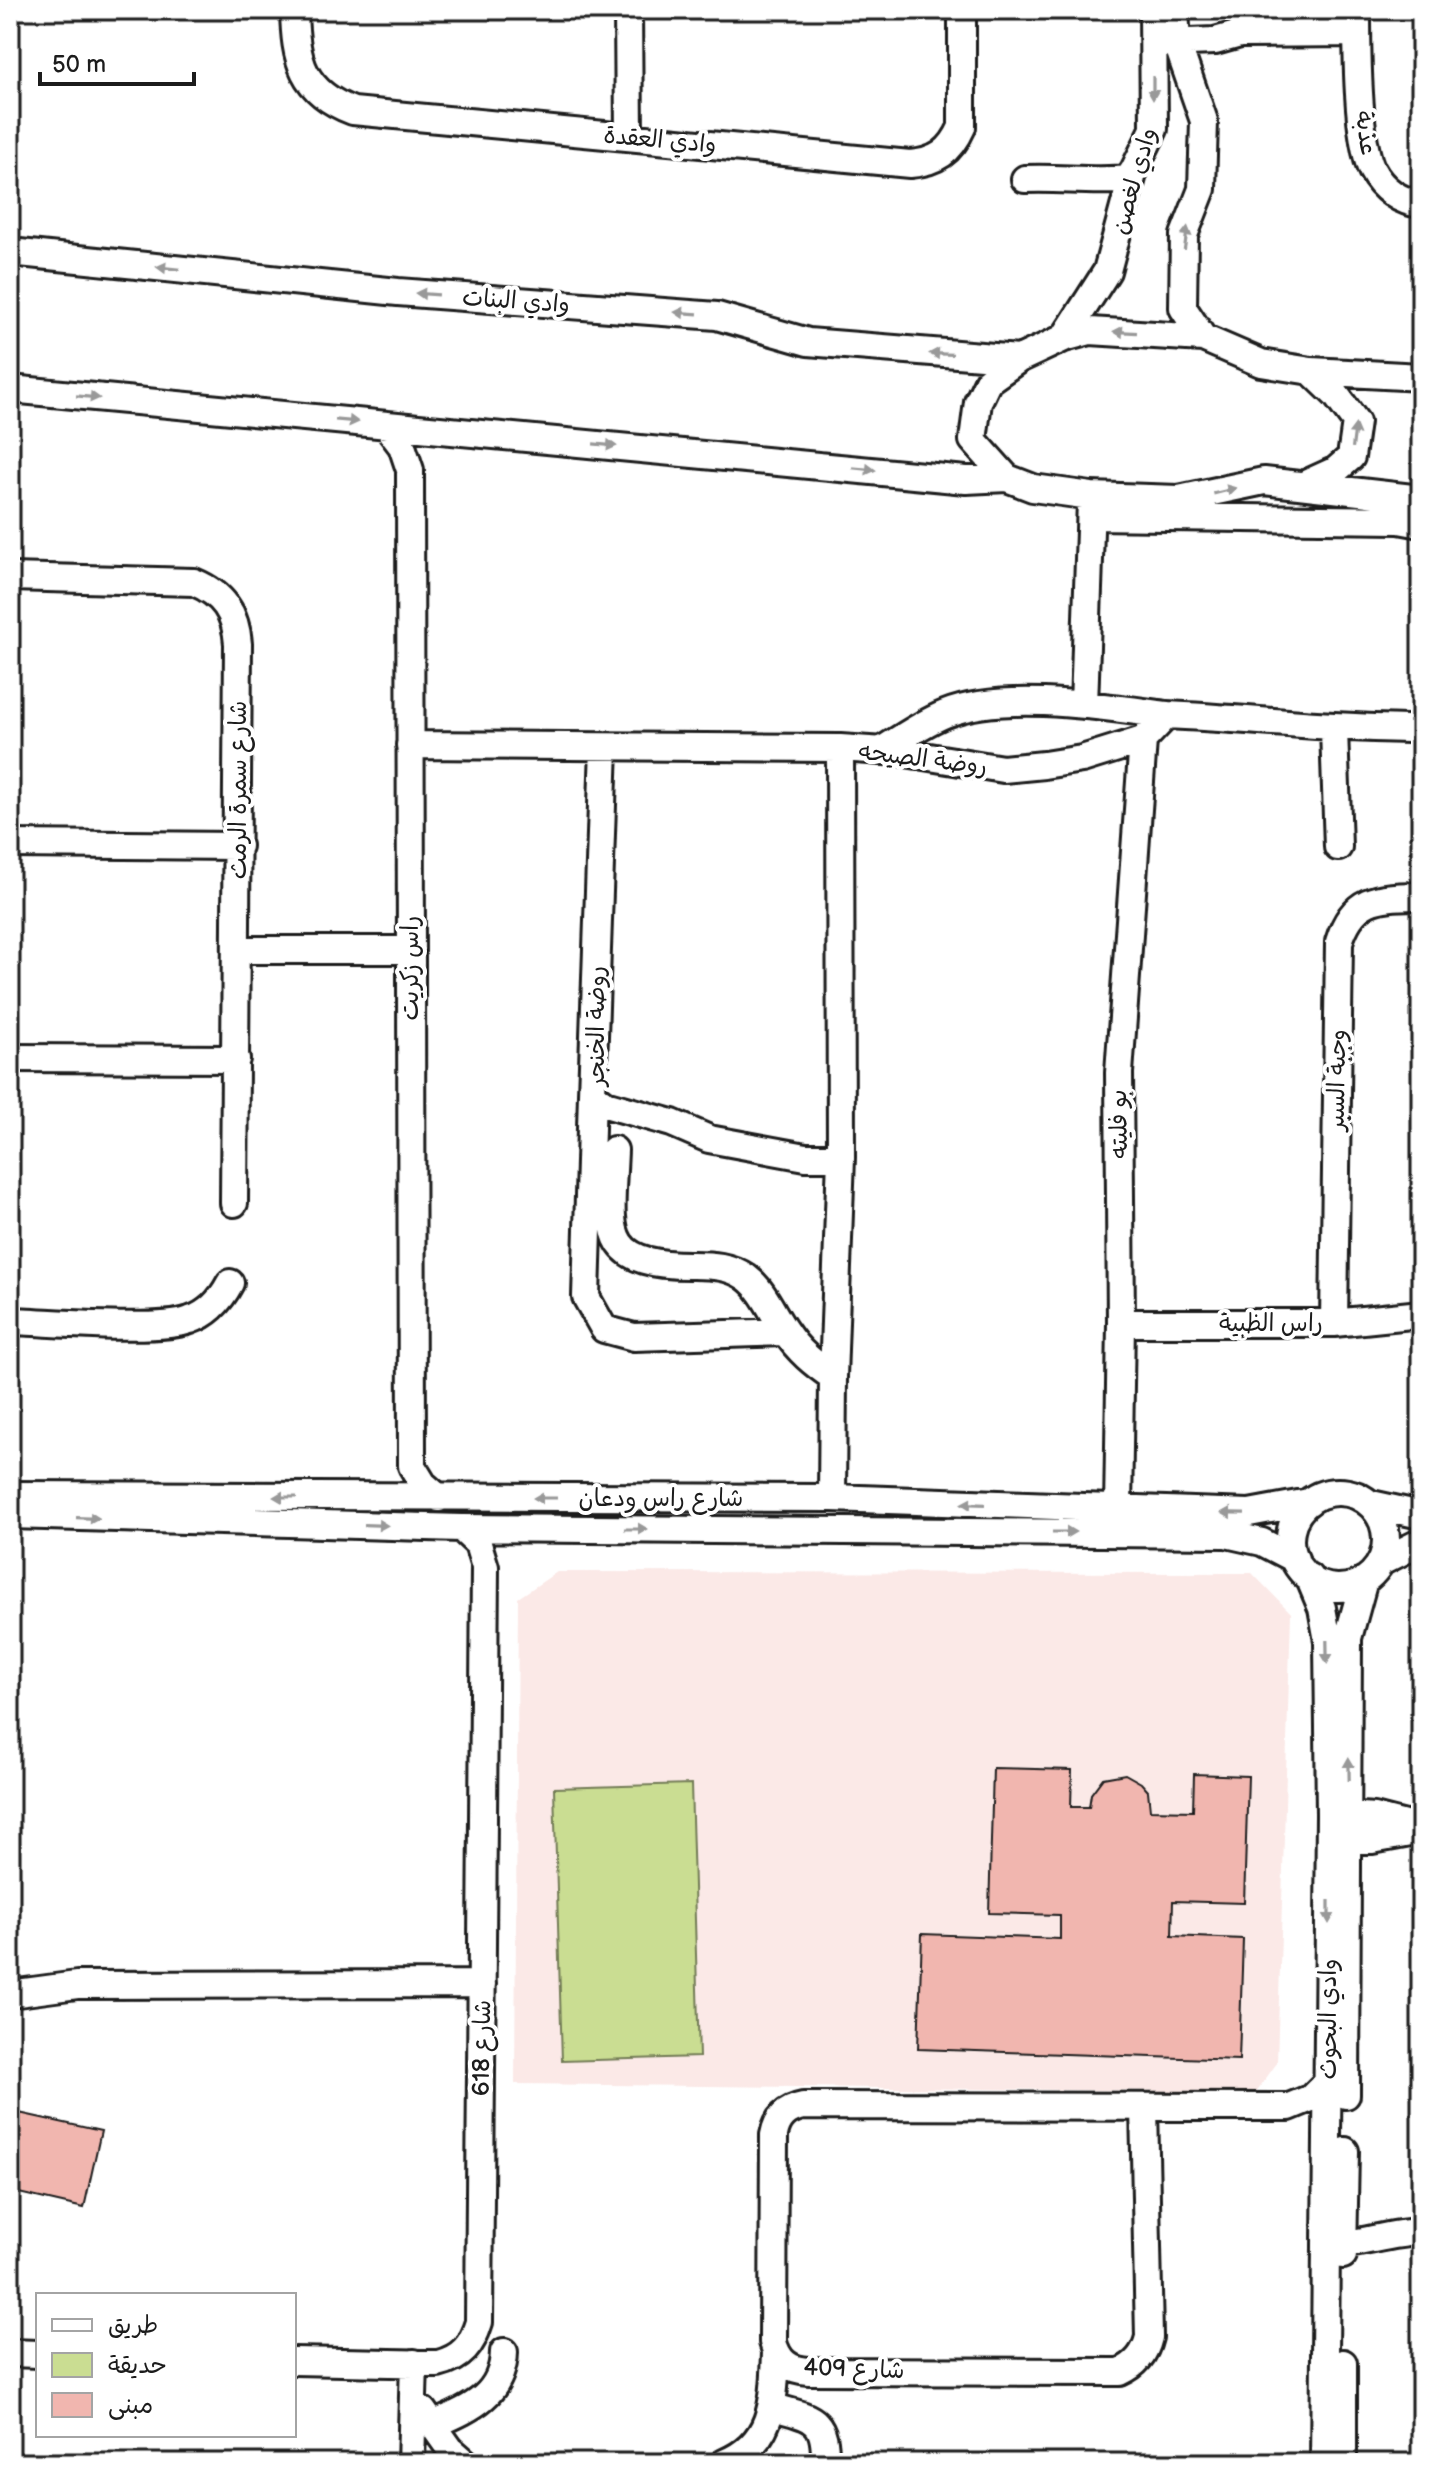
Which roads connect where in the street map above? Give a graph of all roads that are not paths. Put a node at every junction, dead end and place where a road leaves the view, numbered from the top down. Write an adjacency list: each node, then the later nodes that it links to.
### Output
1 (294, 10): 6 (street, وادي العقدة)
2 (628, 10): 6 (street)
3 (962, 10): 6 (street, وادي العقدة)
4 (1357, 22): 5 (street, عذبة); 9 (street, عذبة)
5 (1165, 25): 7 (street, وادي لغصن, one-way to 7); 12 (street, one-way to 5)
6 (629, 137)
7 (1134, 170): 8 (street); 11 (street, وادي لغصن)
8 (1025, 179)
9 (1421, 204)
10 (10, 252): 13 (street, وادي البنات, one-way to 10)
11 (1064, 338): 12 (street, one-way to 11); 13 (street)
12 (1203, 338): 14 (street)
13 (1019, 359): 20 (street)
14 (1311, 371): 15 (street); 21 (street, one-way to 14)
15 (1421, 377)
16 (10, 389): 17 (street, one-way to 17)
17 (386, 425): 18 (street); 19 (street, راس زكريت)
18 (441, 430): 19 (street); 20 (street, one-way to 20)
19 (410, 470): 31 (street, راس زكريت)
20 (1007, 478): 23 (street)
21 (1303, 485): 22 (street); 23 (street, one-way to 21)
22 (1421, 499)
23 (1091, 506): 24 (street); 26 (street)
24 (1421, 524)
25 (10, 577): 36 (street, شارع سمرة الرمث)
26 (1084, 705): 27 (street); 34 (street)
27 (1167, 715): 28 (street); 30 (street, روضة الصيحه)
28 (1334, 729): 29 (street); 37 (street)
29 (1421, 729)
30 (1143, 740): 34 (street, روضة الصيحه); 50 (street, بو فليته)
31 (410, 745): 32 (street, روضة الصيحه); 40 (street, راس زكريت)
32 (604, 747): 33 (street, روضة الصيحه); 43 (street, روضة الخنجر)
33 (840, 748): 34 (street, روضة الصيحه); 45 (street)
34 (881, 751)
35 (10, 844): 36 (street)
36 (238, 846): 39 (street, شارع سمرة الرمث)
37 (1338, 847)
38 (1421, 896): 51 (street, وجبة السبر)
39 (237, 950): 40 (street); 42 (street, شارع سمرة الرمث)
40 (410, 950): 54 (street, راس زكريت)
41 (10, 1058): 42 (street)
42 (236, 1059): 46 (street, شارع سمرة الرمث)
43 (592, 1094): 45 (street, روضة الخنجر); 52 (street)
44 (614, 1150): 52 (street)
45 (841, 1157): 53 (street)
46 (234, 1203)
47 (230, 1283): 49 (street)
48 (1421, 1314): 51 (street, راس الظبية)
49 (10, 1321)
50 (1121, 1323): 51 (street, راس الظبية); 61 (street, بو فليته)
51 (1334, 1323)
52 (785, 1332): 53 (street)
53 (833, 1377): 58 (street)
54 (412, 1466): 56 (street); 57 (street)
55 (10, 1495): 56 (street, شارع راس ودعان, one-way to 55)
56 (388, 1498): 57 (street, شارع راس ودعان)
57 (439, 1498): 58 (street, شارع راس ودعان, one-way to 57)
58 (832, 1498): 61 (street, شارع راس ودعان, one-way to 58)
59 (1309, 1502): 60 (street); 61 (street, شارع راس ودعان, one-way to 61); 68 (street)
60 (1371, 1504): 63 (street); 69 (street)
61 (1118, 1509)
62 (10, 1515): 64 (street, شارع راس ودعان, one-way to 64)
63 (1421, 1515)
64 (461, 1528): 65 (street, شارع راس ودعان); 67 (street, شارع 618)
65 (508, 1528): 67 (street, شارع 618); 68 (street, شارع راس ودعان, one-way to 68)
66 (1421, 1542): 69 (street)
67 (485, 1567): 73 (street, شارع 618)
68 (1302, 1568): 69 (street); 70 (street, وادي البحوث, one-way to 70)
69 (1372, 1571): 70 (street, وادي البحوث, one-way to 69)
70 (1340, 1827): 71 (street); 76 (street, وادي البحوث, one-way to 76); 80 (street, وادي البحوث)
71 (1421, 1830)
72 (10, 1978): 74 (street)
73 (482, 1984): 74 (street); 89 (street, شارع 618)
74 (77, 1985): 75 (street)
75 (10, 1994)
76 (1328, 2081): 78 (street); 79 (street, وادي البحوث)
77 (1144, 2107): 78 (street, شارع 409); 86 (street, شارع 409); 86 (street, شارع 409)
78 (1289, 2107): 79 (street)
79 (1327, 2131): 80 (street, وادي البحوث)
80 (1334, 2218): 82 (street); 83 (street, وادي البحوث)
81 (1421, 2232): 82 (street)
82 (1386, 2233): 83 (street)
83 (1334, 2245): 97 (street, وادي البحوث); 98 (street, وادي البحوث)
84 (504, 2352): 92 (street)
85 (10, 2353): 87 (street)
86 (776, 2353): 91 (street)
87 (36, 2354)
88 (296, 2361): 89 (street, شارع 618)
89 (414, 2363): 90 (street)
90 (413, 2398): 92 (street); 93 (street)
91 (773, 2407): 95 (street); 96 (street)
92 (433, 2425): 94 (street)
93 (411, 2463)
94 (466, 2463)
95 (724, 2463)
96 (825, 2463)
97 (1324, 2463)
98 (1343, 2463)

